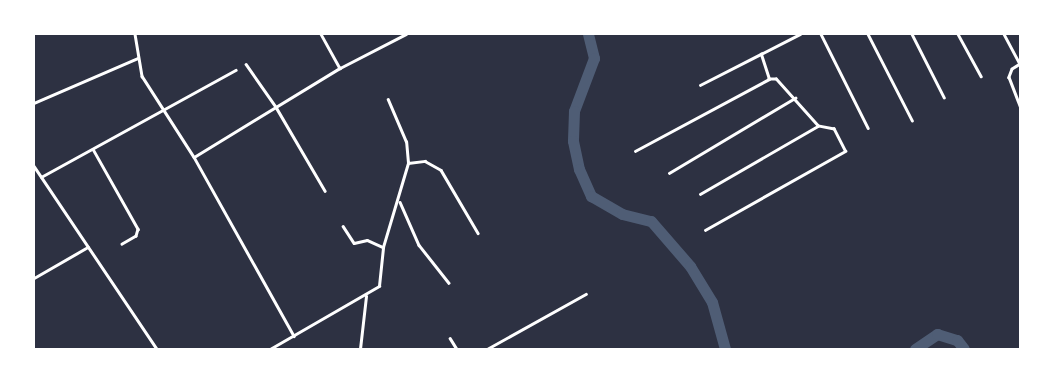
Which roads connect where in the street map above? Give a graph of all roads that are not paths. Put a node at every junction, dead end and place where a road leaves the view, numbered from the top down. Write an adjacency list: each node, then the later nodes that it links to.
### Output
1 (135, 34): 11 (street)
2 (321, 34): 14 (street)
3 (406, 34): 14 (street)
4 (800, 34): 10 (street)
5 (822, 34): 28 (street)
6 (868, 34): 26 (street)
7 (912, 34): 19 (street)
8 (958, 34): 16 (street)
9 (1004, 34): 13 (street)
10 (761, 54): 17 (street); 18 (street)
11 (138, 58): 22 (street); 25 (street)
12 (246, 64): 24 (street)
13 (1020, 64): 23 (street)
14 (340, 68): 24 (street)
15 (236, 70): 25 (street)
16 (982, 76)
17 (769, 79): 20 (street); 30 (street)
18 (700, 85)
19 (944, 97)
20 (795, 98): 27 (street); 34 (street)
21 (388, 100): 32 (street)
22 (34, 103)
23 (1020, 106)
24 (276, 107): 31 (street); 36 (street)
25 (164, 111): 29 (street); 31 (street)
26 (912, 120)
27 (818, 126): 37 (street); 40 (street)
28 (868, 128)
29 (93, 149): 35 (street); 42 (street)
30 (635, 151)
31 (194, 157): 49 (street)
32 (408, 163): 38 (street); 41 (street)
33 (34, 166): 35 (street)
34 (669, 173)
35 (41, 177): 43 (street)
36 (324, 191)
37 (700, 194)
38 (399, 200): 44 (street); 46 (street)
39 (344, 226): 44 (street)
40 (705, 230)
41 (478, 233)
42 (122, 244)
43 (88, 247): 45 (street); 51 (street)
44 (383, 247): 48 (street)
45 (34, 278)
46 (449, 283)
47 (586, 294): 55 (street)
48 (366, 296): 49 (street); 53 (street)
49 (294, 336): 52 (street)
50 (450, 338): 54 (street)
51 (157, 349)
52 (270, 349)
53 (360, 349)
54 (457, 349)
55 (487, 349)

